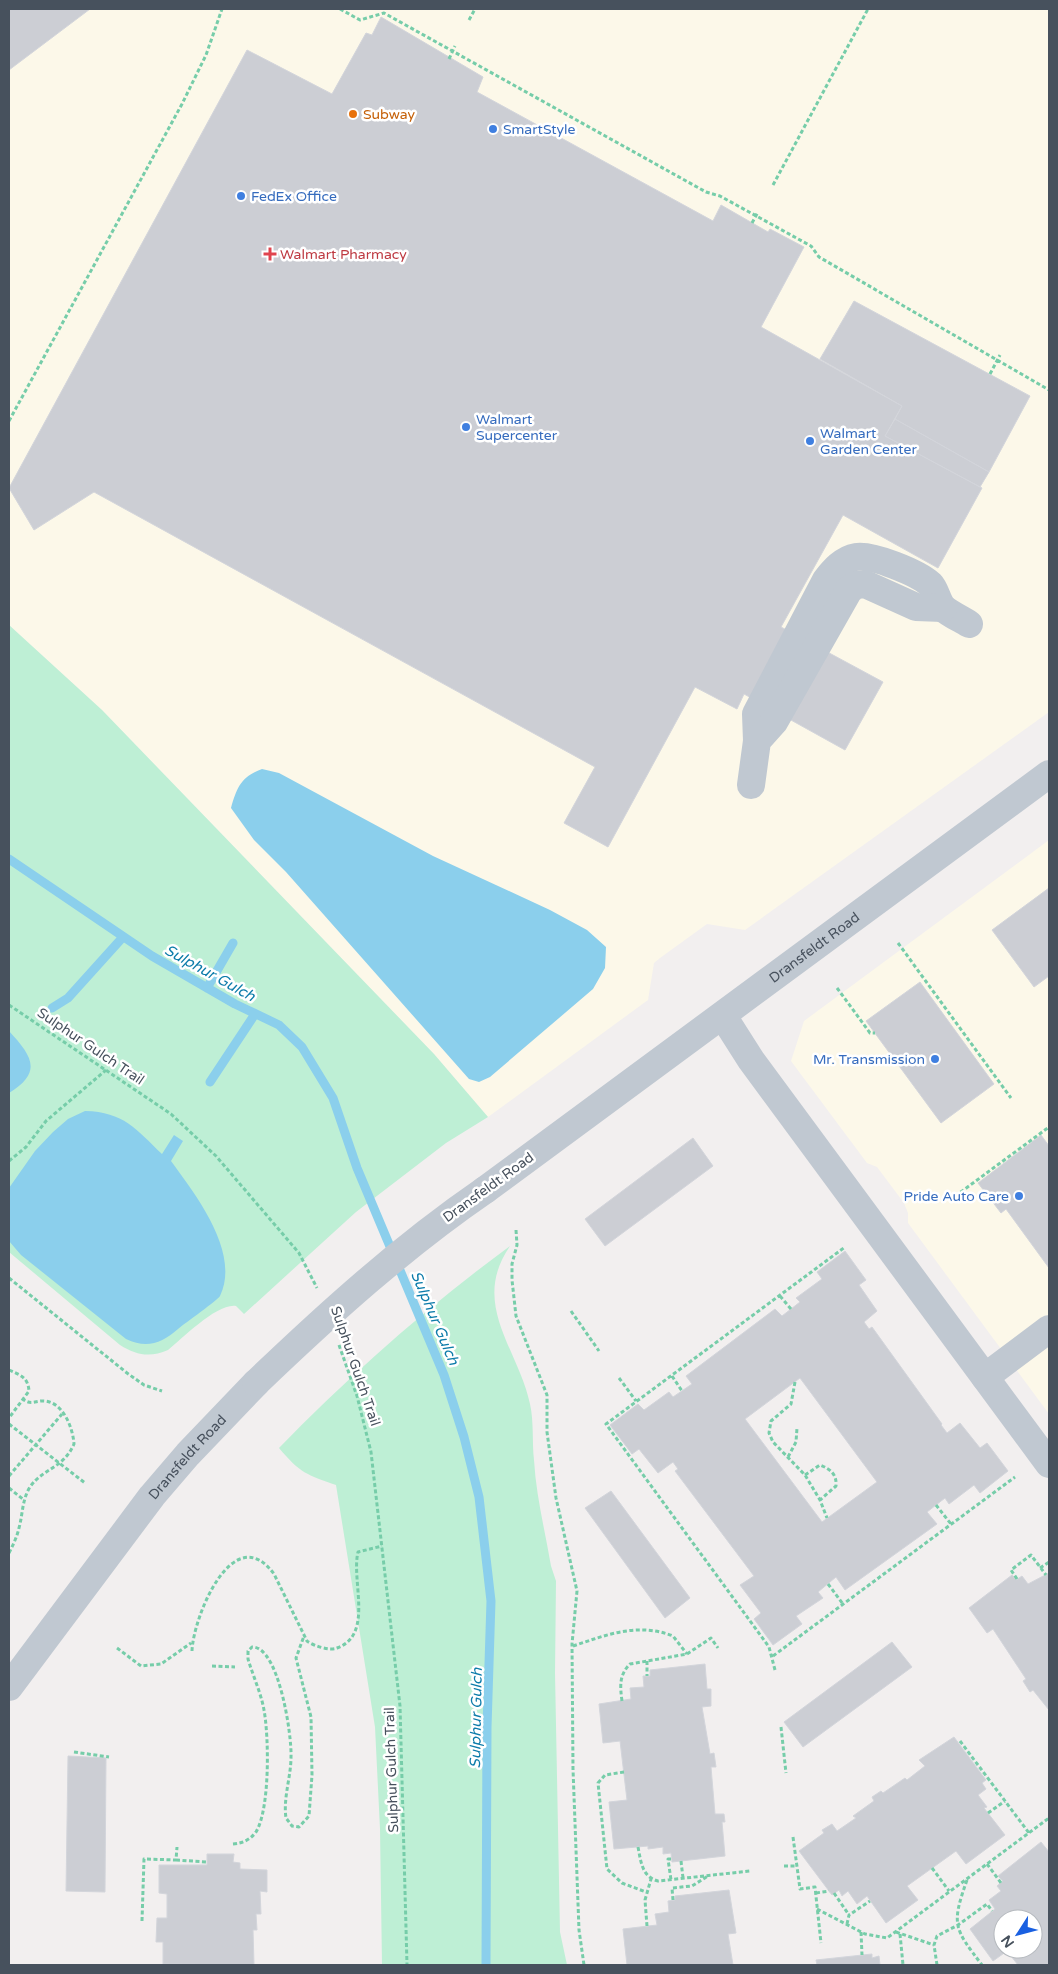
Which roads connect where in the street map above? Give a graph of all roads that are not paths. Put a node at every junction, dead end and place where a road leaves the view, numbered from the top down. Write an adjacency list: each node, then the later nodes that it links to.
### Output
1 (969, 624): 3 (street)
2 (1049, 774): 4 (street, Dransfeldt Road)
3 (751, 784)
4 (723, 1016): 6 (street); 8 (street, Dransfeldt Road, bridge)
5 (1049, 1329): 6 (street)
6 (985, 1376): 7 (street)
7 (1049, 1464)
8 (9, 1688)

